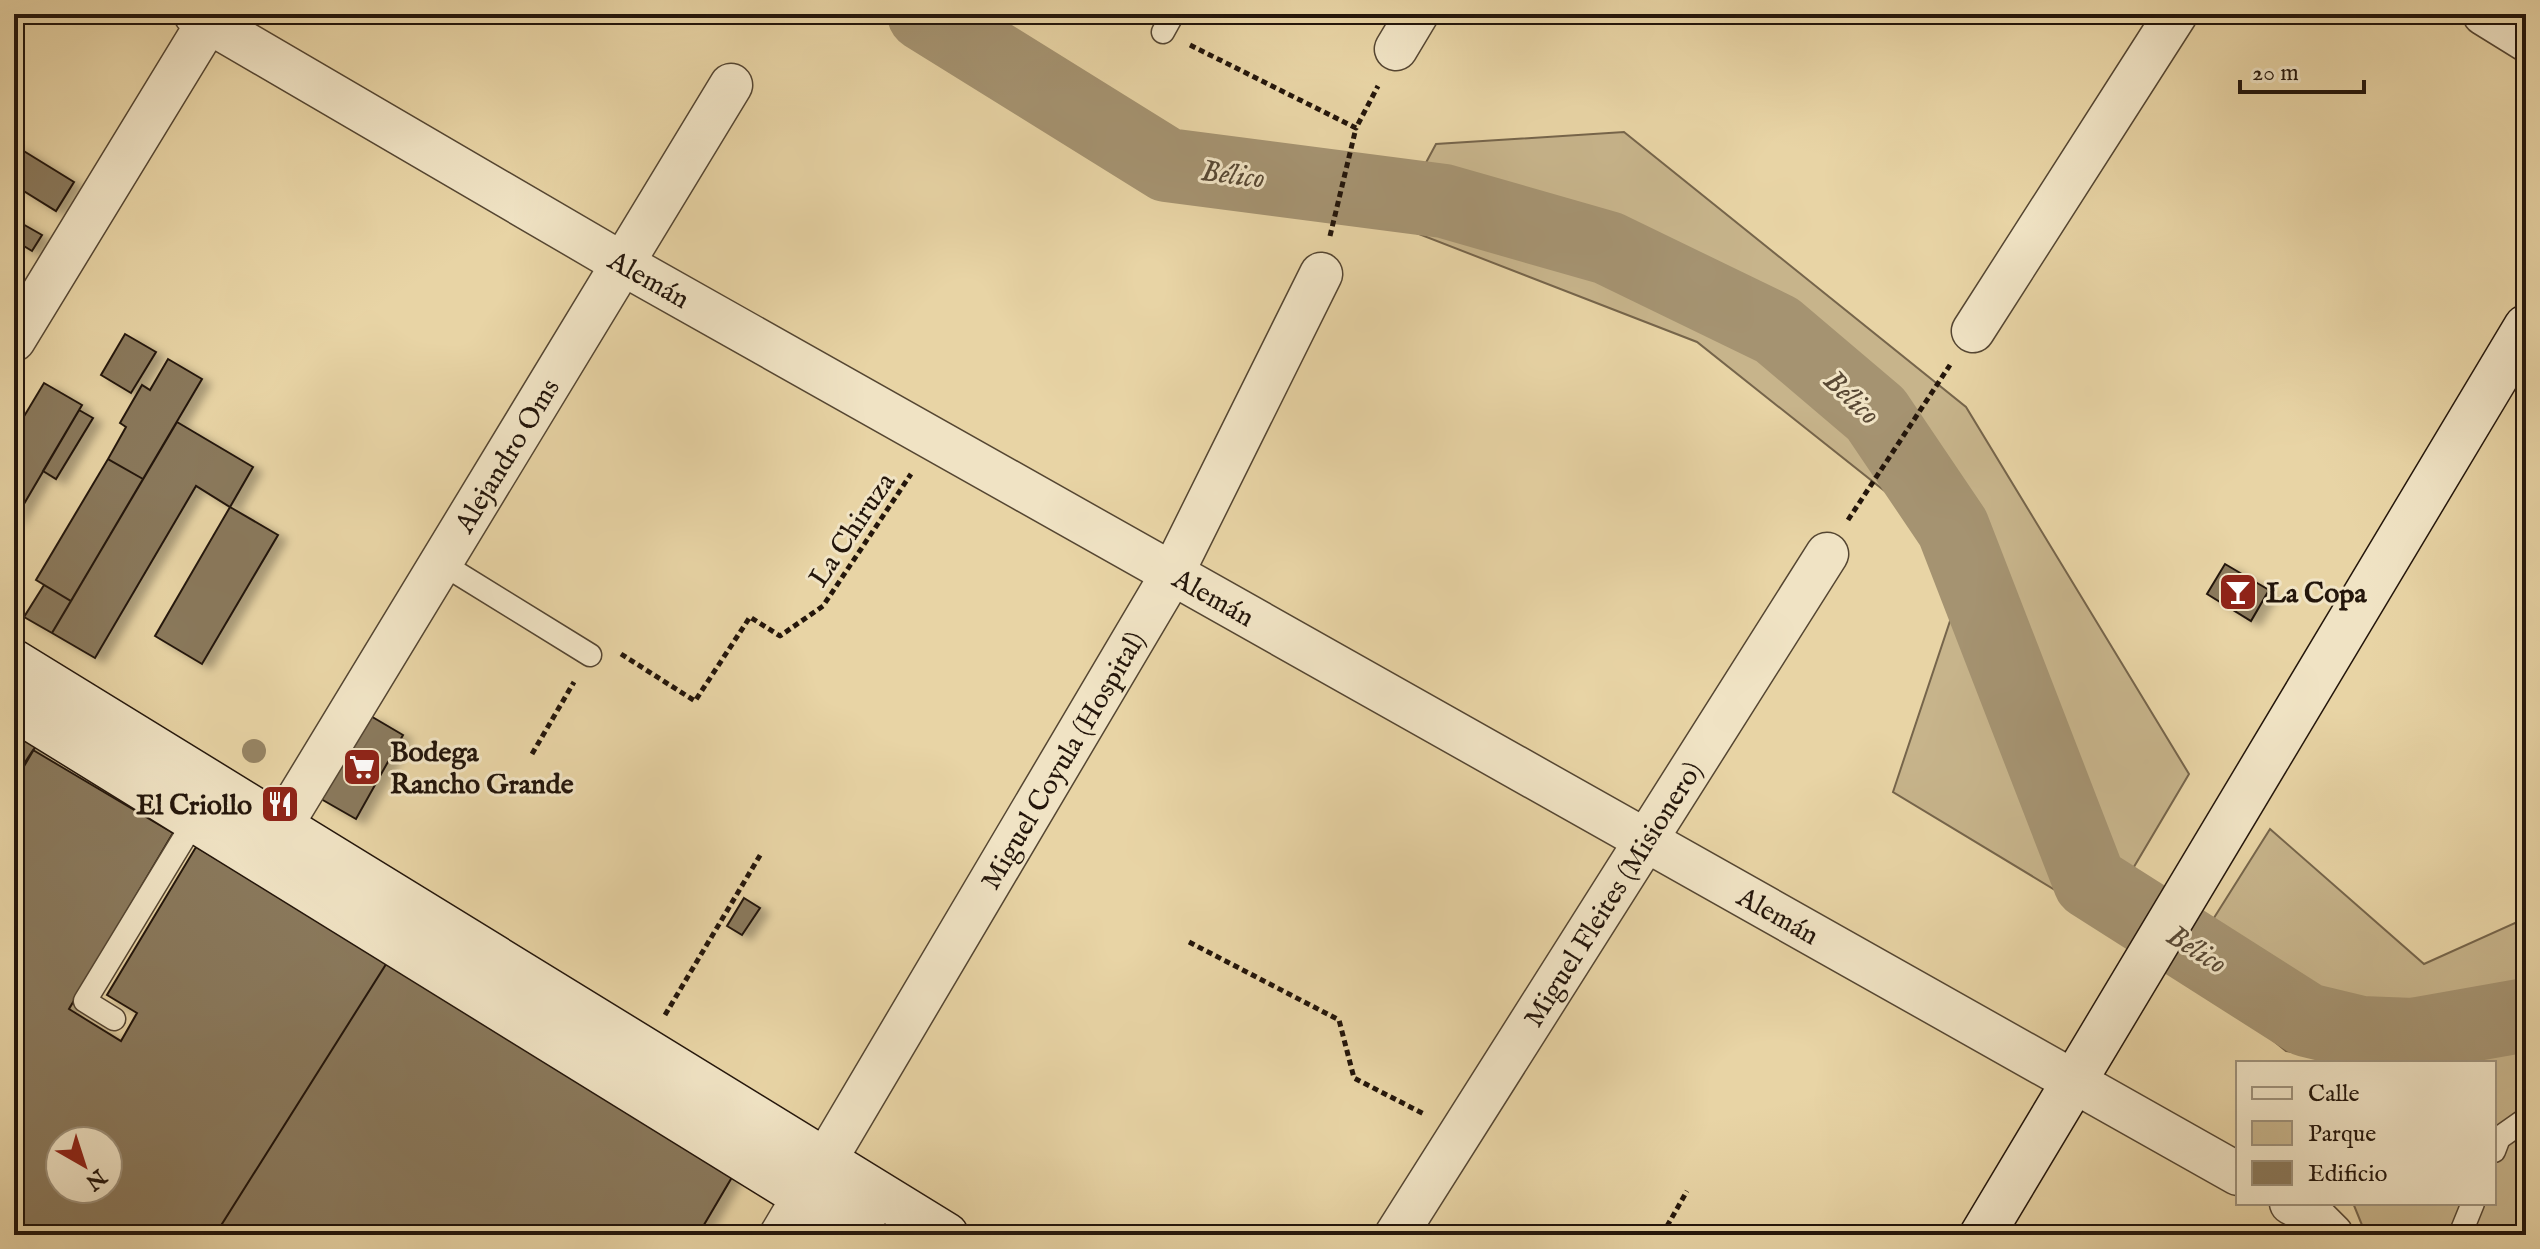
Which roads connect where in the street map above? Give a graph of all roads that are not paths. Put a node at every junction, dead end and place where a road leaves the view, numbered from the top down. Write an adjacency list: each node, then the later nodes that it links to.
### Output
1 (1417, 14): 6 (street)
2 (2176, 14): 11 (street)
3 (2484, 14): 5 (street)
4 (206, 17): 8 (street, Alemán); 12 (street)
5 (2526, 40)
6 (1396, 49)
7 (731, 85): 8 (street, Alejandro Oms)
8 (623, 264): 14 (street, Alejandro Oms); 15 (street, Alemán)
9 (1321, 274): 15 (street, Miguel Coyula (Hospital))
10 (2526, 327): 23 (main road)
11 (1973, 331)
12 (14, 340)
13 (1827, 554): 21 (street, Miguel Fleites (Misionero))
14 (441, 563): 16 (lane); 20 (street, Alejandro Oms)
15 (1172, 574): 21 (street, Alemán); 27 (street, Miguel Coyula (Hospital))
16 (590, 655)
17 (14, 662): 20 (main road)
18 (14, 708): 19 (main road)
19 (195, 820): 22 (lane); 27 (main road)
20 (281, 826): 27 (main road)
21 (1646, 840): 23 (street, Alemán); 33 (street, Miguel Fleites (Misionero))
22 (114, 1019)
23 (2073, 1083): 26 (street, Alemán); 34 (main road)
24 (2526, 1119): 25 (lane)
25 (2496, 1146)
26 (2236, 1173)
27 (814, 1180): 30 (street, Miguel Coyula (Hospital)); 31 (main road); 32 (main road)
28 (2295, 1205): 35 (street)
29 (2472, 1205): 36 (lane)
30 (781, 1235)
31 (866, 1235)
32 (946, 1235)
33 (1396, 1235)
34 (1982, 1235)
35 (2332, 1235)
36 (2460, 1235)

